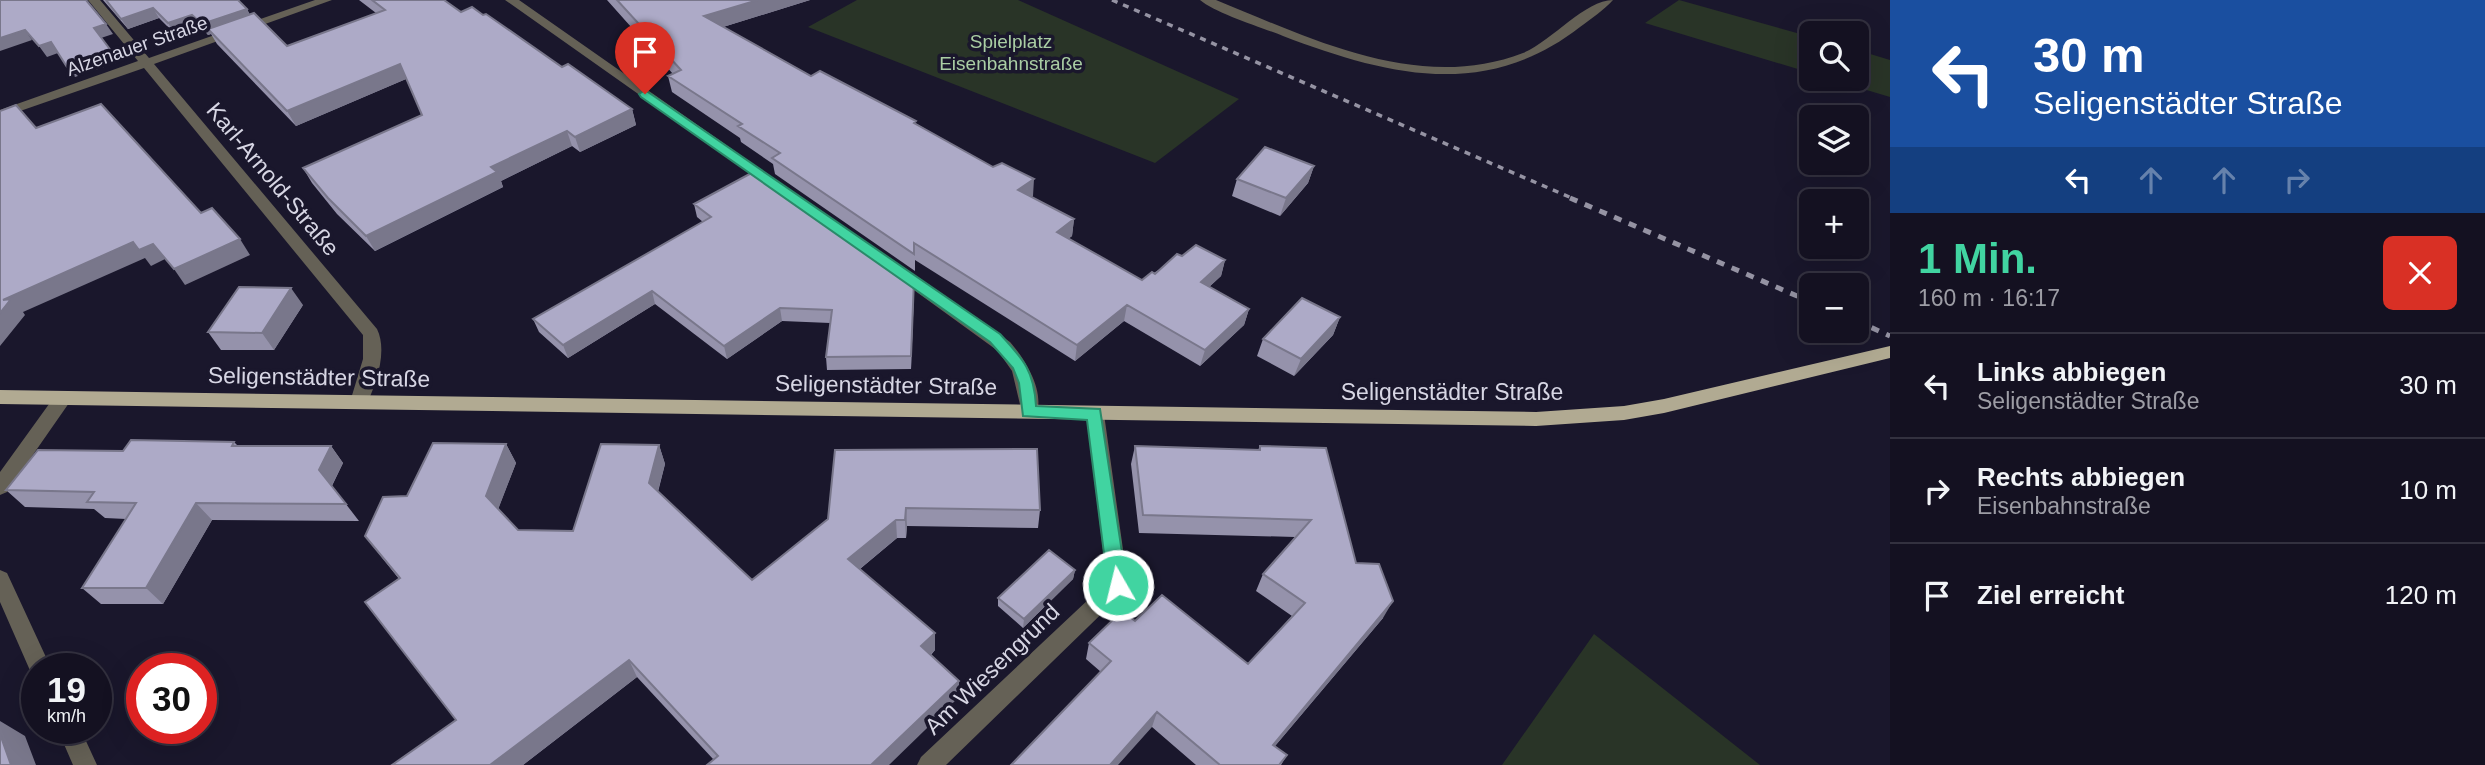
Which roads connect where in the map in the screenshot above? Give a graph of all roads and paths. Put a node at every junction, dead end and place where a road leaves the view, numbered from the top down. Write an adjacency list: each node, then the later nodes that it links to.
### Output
1 (94, 0): 6 (street, Karl-Arnold-Straße)
2 (326, 0): 6 (street, Alzenauer Straße)
3 (511, 0): 8 (street)
4 (1206, 0): 5 (street)
5 (1607, 0)
6 (147, 63): 7 (street, Alzenauer Straße); 13 (street, Karl-Arnold-Straße)
7 (0, 114)
8 (792, 196)
9 (882, 259): 14 (street)
10 (1890, 352): 15 (main road, Seligenstädter Straße)
11 (0, 397): 12 (main road, Seligenstädter Straße)
12 (63, 398): 13 (main road, Seligenstädter Straße); 16 (street)
13 (359, 402): 14 (main road, Seligenstädter Straße)
14 (1029, 412): 15 (main road, Seligenstädter Straße)
15 (1094, 414): 21 (street, Am Wiesengrund)
16 (0, 487)
17 (0, 579): 18 (street)
18 (33, 653)
19 (75, 744): 20 (street)
20 (85, 765)
21 (929, 765)

